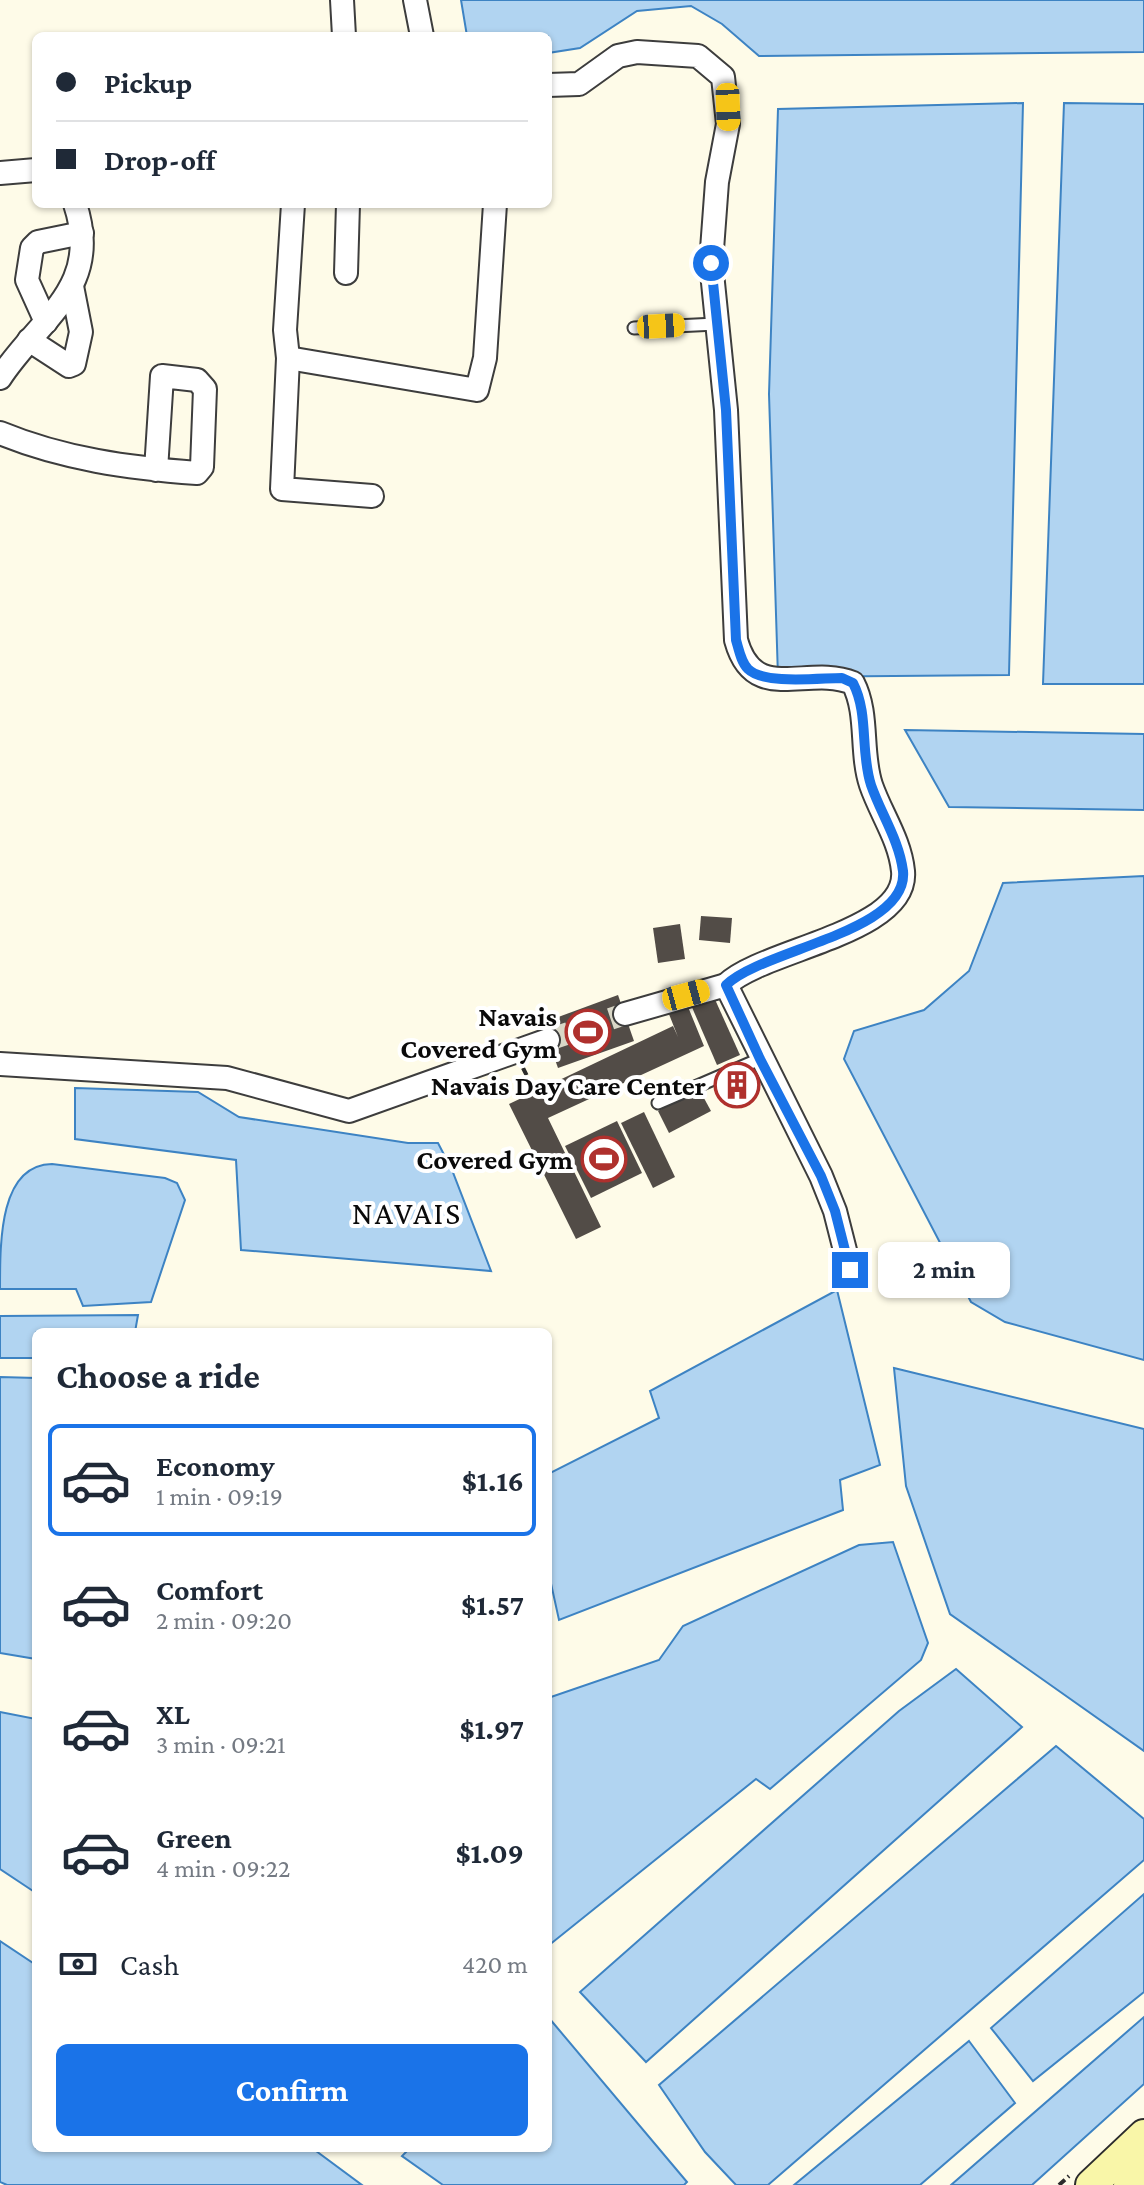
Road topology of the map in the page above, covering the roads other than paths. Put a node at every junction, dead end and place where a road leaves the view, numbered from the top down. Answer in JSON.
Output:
{"nodes":[{"id":1,"x":342,"y":0,"type":"edge"},
{"id":2,"x":415,"y":0,"type":"edge"},
{"id":3,"x":344,"y":32,"type":"edge"},
{"id":4,"x":421,"y":32,"type":"edge"},
{"id":5,"x":552,"y":85,"type":"edge"},
{"id":6,"x":32,"y":170,"type":"edge"},
{"id":7,"x":0,"y":173,"type":"edge"},
{"id":8,"x":76,"y":208,"type":"edge"},
{"id":9,"x":293,"y":208,"type":"edge"},
{"id":10,"x":348,"y":208,"type":"edge"},
{"id":11,"x":495,"y":208,"type":"edge"},
{"id":12,"x":82,"y":233,"type":"junction"},
{"id":13,"x":346,"y":273,"type":"dead end"},
{"id":14,"x":72,"y":286,"type":"junction"},
{"id":15,"x":46,"y":322,"type":"junction"},
{"id":16,"x":716,"y":324,"type":"junction"},
{"id":17,"x":634,"y":328,"type":"dead end"},
{"id":18,"x":29,"y":340,"type":"junction"},
{"id":19,"x":288,"y":358,"type":"junction"},
{"id":20,"x":1,"y":375,"type":"edge"},
{"id":21,"x":0,"y":433,"type":"edge"},
{"id":22,"x":156,"y":470,"type":"dead end"},
{"id":23,"x":372,"y":496,"type":"dead end"},
{"id":24,"x":726,"y":985,"type":"junction"},
{"id":25,"x":625,"y":1014,"type":"tunnel mouth"},
{"id":26,"x":548,"y":1040,"type":"tunnel mouth"},
{"id":27,"x":760,"y":1059,"type":"junction"},
{"id":28,"x":0,"y":1064,"type":"edge"},
{"id":29,"x":658,"y":1103,"type":"dead end"},
{"id":30,"x":850,"y":1270,"type":"dead end"},
{"id":31,"x":1144,"y":2135,"type":"edge"},
{"id":32,"x":1144,"y":2170,"type":"edge"},
{"id":33,"x":1091,"y":2185,"type":"edge"},
{"id":34,"x":1129,"y":2185,"type":"edge"}],
"edges":[{"from":1,"to":3,"type":"street"},
{"from":2,"to":4,"type":"street"},
{"from":5,"to":16,"type":"street"},
{"from":6,"to":7,"type":"street"},
{"from":8,"to":12,"type":"street"},
{"from":9,"to":19,"type":"street"},
{"from":10,"to":13,"type":"street"},
{"from":11,"to":19,"type":"street"},
{"from":12,"to":14,"type":"street"},
{"from":12,"to":15,"type":"street"},
{"from":14,"to":15,"type":"street"},
{"from":14,"to":18,"type":"street"},
{"from":15,"to":18,"type":"street"},
{"from":16,"to":17,"type":"lane"},
{"from":16,"to":24,"type":"street"},
{"from":18,"to":20,"type":"street"},
{"from":19,"to":23,"type":"street"},
{"from":21,"to":22,"type":"street"},
{"from":24,"to":25,"type":"street"},
{"from":24,"to":27,"type":"street"},
{"from":26,"to":28,"type":"street"},
{"from":27,"to":29,"type":"lane"},
{"from":27,"to":30,"type":"street"},
{"from":31,"to":33,"type":"main road"},
{"from":32,"to":34,"type":"main road"}]}
